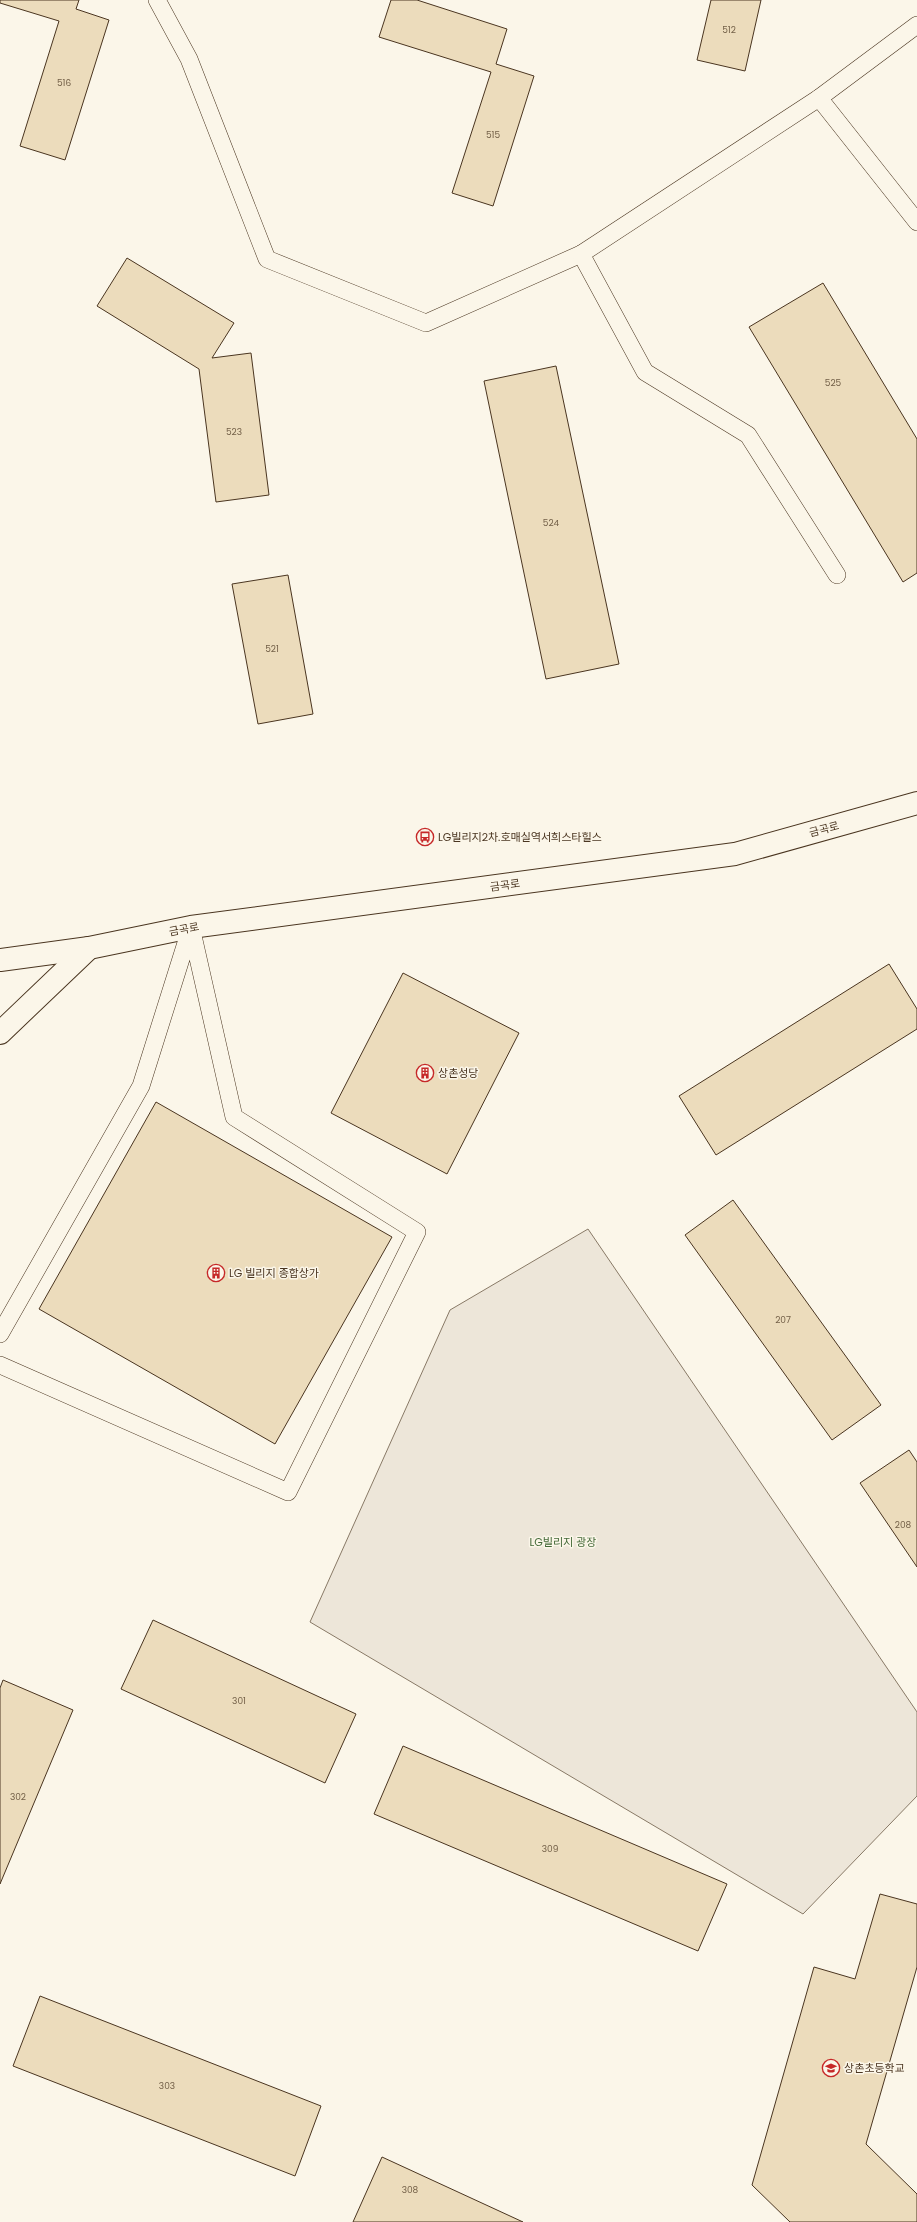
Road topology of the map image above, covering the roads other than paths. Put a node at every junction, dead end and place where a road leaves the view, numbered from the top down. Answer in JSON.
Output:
{"nodes":[{"id":1,"x":157,"y":0,"type":"edge"},
{"id":2,"x":917,"y":25,"type":"edge"},
{"id":3,"x":819,"y":98,"type":"junction"},
{"id":4,"x":917,"y":222,"type":"edge"},
{"id":5,"x":581,"y":254,"type":"junction"},
{"id":6,"x":836,"y":575,"type":"dead end"},
{"id":7,"x":917,"y":803,"type":"edge"},
{"id":8,"x":191,"y":927,"type":"junction"},
{"id":9,"x":89,"y":948,"type":"junction"},
{"id":10,"x":0,"y":960,"type":"edge"},
{"id":11,"x":0,"y":1032,"type":"edge"},
{"id":12,"x":0,"y":1334,"type":"edge"},
{"id":13,"x":0,"y":1365,"type":"edge"}],
"edges":[{"from":1,"to":5,"type":"lane"},
{"from":2,"to":3,"type":"lane"},
{"from":3,"to":4,"type":"lane"},
{"from":3,"to":5,"type":"lane"},
{"from":5,"to":6,"type":"lane"},
{"from":7,"to":8,"type":"main road","name":"금곡로"},
{"from":8,"to":9,"type":"main road","name":"금곡로"},
{"from":8,"to":12,"type":"lane"},
{"from":8,"to":13,"type":"lane"},
{"from":9,"to":10,"type":"main road","name":"금곡로"},
{"from":9,"to":11,"type":"main road"}]}
